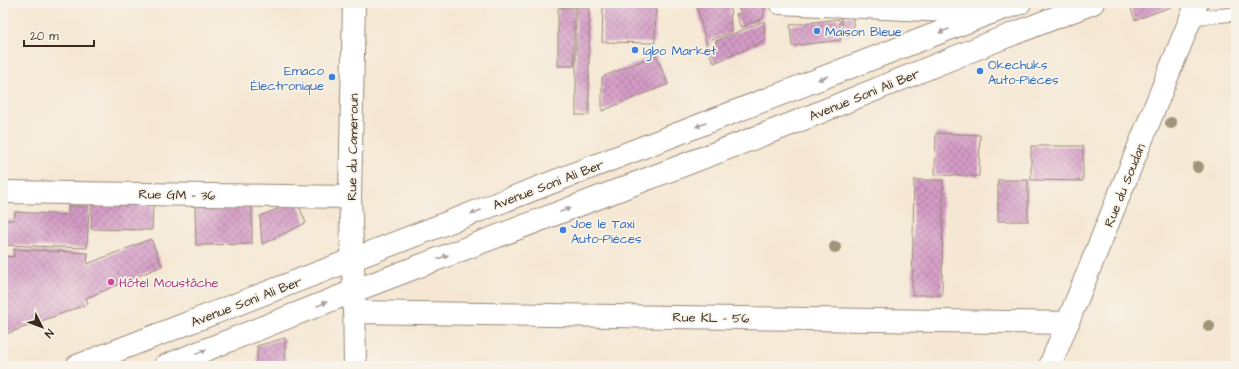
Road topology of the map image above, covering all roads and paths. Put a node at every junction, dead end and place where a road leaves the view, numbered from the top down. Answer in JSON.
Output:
{"nodes":[{"id":1,"x":354,"y":3,"type":"edge"},
{"id":2,"x":780,"y":3,"type":"edge"},
{"id":3,"x":1093,"y":3,"type":"edge"},
{"id":4,"x":1004,"y":7,"type":"edge"},
{"id":5,"x":1194,"y":11,"type":"edge"},
{"id":6,"x":1236,"y":14,"type":"edge"},
{"id":7,"x":3,"y":192,"type":"edge"},
{"id":8,"x":350,"y":197,"type":"junction"},
{"id":9,"x":353,"y":259,"type":"junction"},
{"id":10,"x":354,"y":301,"type":"junction"},
{"id":11,"x":1068,"y":323,"type":"junction"},
{"id":12,"x":77,"y":366,"type":"edge"},
{"id":13,"x":165,"y":366,"type":"edge"},
{"id":14,"x":355,"y":366,"type":"edge"},
{"id":15,"x":1050,"y":366,"type":"edge"}],
"edges":[{"from":1,"to":8,"type":"street","name":"Rue du Cameroun"},
{"from":2,"to":4,"type":"street"},
{"from":10,"to":3,"type":"street","name":"Avenue Soni Ali Ber","one_way":true},
{"from":4,"to":9,"type":"street","name":"Avenue Soni Ali Ber","one_way":true},
{"from":5,"to":6,"type":"lane"},
{"from":5,"to":11,"type":"street","name":"Rue du Soudan"},
{"from":7,"to":8,"type":"street","name":"Rue GM - 36"},
{"from":8,"to":9,"type":"street","name":"Rue du Cameroun"},
{"from":9,"to":10,"type":"street","name":"Rue du Cameroun"},
{"from":9,"to":12,"type":"street","name":"Avenue Soni Ali Ber"},
{"from":10,"to":11,"type":"street","name":"Rue KL - 56"},
{"from":13,"to":10,"type":"street","name":"Avenue Soni Ali Ber","one_way":true},
{"from":10,"to":14,"type":"street","name":"Rue du Cameroun"},
{"from":11,"to":15,"type":"street","name":"Rue du Soudan"}]}
